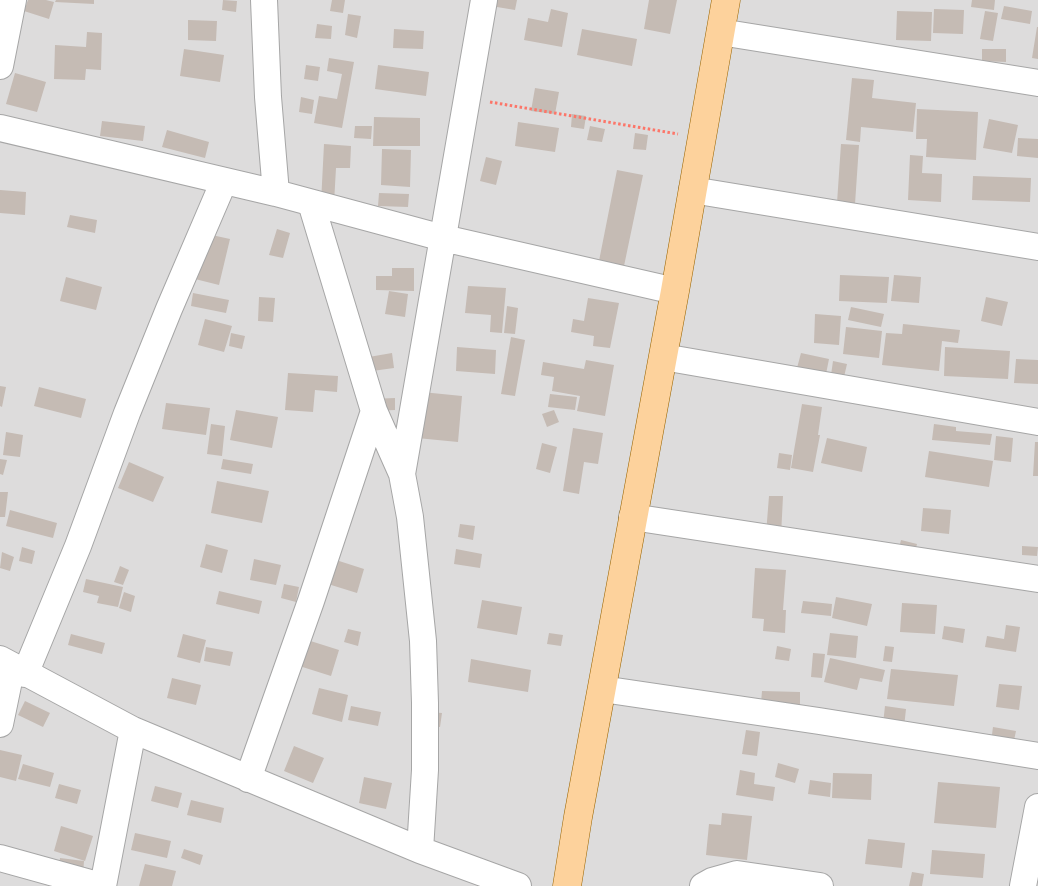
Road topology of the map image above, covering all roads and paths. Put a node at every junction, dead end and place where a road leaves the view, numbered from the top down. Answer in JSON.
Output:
{"nodes":[{"id":1,"x":13,"y":0,"type":"edge"},
{"id":2,"x":264,"y":0,"type":"edge"},
{"id":3,"x":484,"y":0,"type":"edge"},
{"id":4,"x":726,"y":0,"type":"edge"},
{"id":5,"x":720,"y":32,"type":"junction"},
{"id":6,"x":0,"y":66,"type":"edge"},
{"id":7,"x":1038,"y":83,"type":"edge"},
{"id":8,"x":467,"y":98,"type":"junction"},
{"id":9,"x":0,"y":128,"type":"edge"},
{"id":10,"x":702,"y":138,"type":"junction"},
{"id":11,"x":224,"y":181,"type":"junction"},
{"id":12,"x":692,"y":190,"type":"junction"},
{"id":13,"x":276,"y":194,"type":"junction"},
{"id":14,"x":311,"y":203,"type":"junction"},
{"id":15,"x":443,"y":238,"type":"junction"},
{"id":16,"x":1038,"y":247,"type":"edge"},
{"id":17,"x":675,"y":291,"type":"junction"},
{"id":18,"x":663,"y":357,"type":"junction"},
{"id":19,"x":374,"y":411,"type":"junction"},
{"id":20,"x":1038,"y":422,"type":"edge"},
{"id":21,"x":402,"y":474,"type":"junction"},
{"id":22,"x":632,"y":517,"type":"junction"},
{"id":23,"x":1038,"y":579,"type":"edge"},
{"id":24,"x":12,"y":666,"type":"edge"},
{"id":25,"x":602,"y":689,"type":"junction"},
{"id":26,"x":0,"y":724,"type":"edge"},
{"id":27,"x":133,"y":730,"type":"junction"},
{"id":28,"x":1038,"y":756,"type":"edge"},
{"id":29,"x":248,"y":778,"type":"junction"},
{"id":30,"x":1038,"y":807,"type":"edge"},
{"id":31,"x":420,"y":850,"type":"junction"},
{"id":32,"x":0,"y":858,"type":"edge"},
{"id":33,"x":102,"y":886,"type":"edge"},
{"id":34,"x":518,"y":886,"type":"edge"},
{"id":35,"x":567,"y":886,"type":"edge"},
{"id":36,"x":703,"y":886,"type":"edge"},
{"id":37,"x":820,"y":886,"type":"edge"},
{"id":38,"x":1023,"y":886,"type":"edge"}],
"edges":[{"from":1,"to":6,"type":"street"},
{"from":2,"to":13,"type":"street"},
{"from":3,"to":8,"type":"street"},
{"from":4,"to":5,"type":"main road"},
{"from":5,"to":7,"type":"street"},
{"from":5,"to":10,"type":"main road"},
{"from":8,"to":10,"type":"path"},
{"from":8,"to":15,"type":"street"},
{"from":9,"to":11,"type":"street"},
{"from":10,"to":12,"type":"main road"},
{"from":11,"to":13,"type":"street"},
{"from":11,"to":24,"type":"street"},
{"from":12,"to":16,"type":"street"},
{"from":12,"to":17,"type":"main road"},
{"from":13,"to":14,"type":"street"},
{"from":14,"to":15,"type":"street"},
{"from":14,"to":19,"type":"street"},
{"from":15,"to":17,"type":"street"},
{"from":15,"to":21,"type":"street"},
{"from":17,"to":18,"type":"main road"},
{"from":18,"to":20,"type":"street"},
{"from":18,"to":22,"type":"main road"},
{"from":19,"to":21,"type":"street"},
{"from":19,"to":29,"type":"street"},
{"from":21,"to":31,"type":"street"},
{"from":22,"to":23,"type":"street"},
{"from":22,"to":25,"type":"main road"},
{"from":24,"to":26,"type":"street"},
{"from":24,"to":27,"type":"street"},
{"from":25,"to":28,"type":"street"},
{"from":25,"to":35,"type":"main road"},
{"from":27,"to":29,"type":"street"},
{"from":27,"to":33,"type":"street"},
{"from":29,"to":31,"type":"street"},
{"from":30,"to":38,"type":"street"},
{"from":31,"to":34,"type":"street"},
{"from":32,"to":33,"type":"street"},
{"from":36,"to":37,"type":"street"}]}
